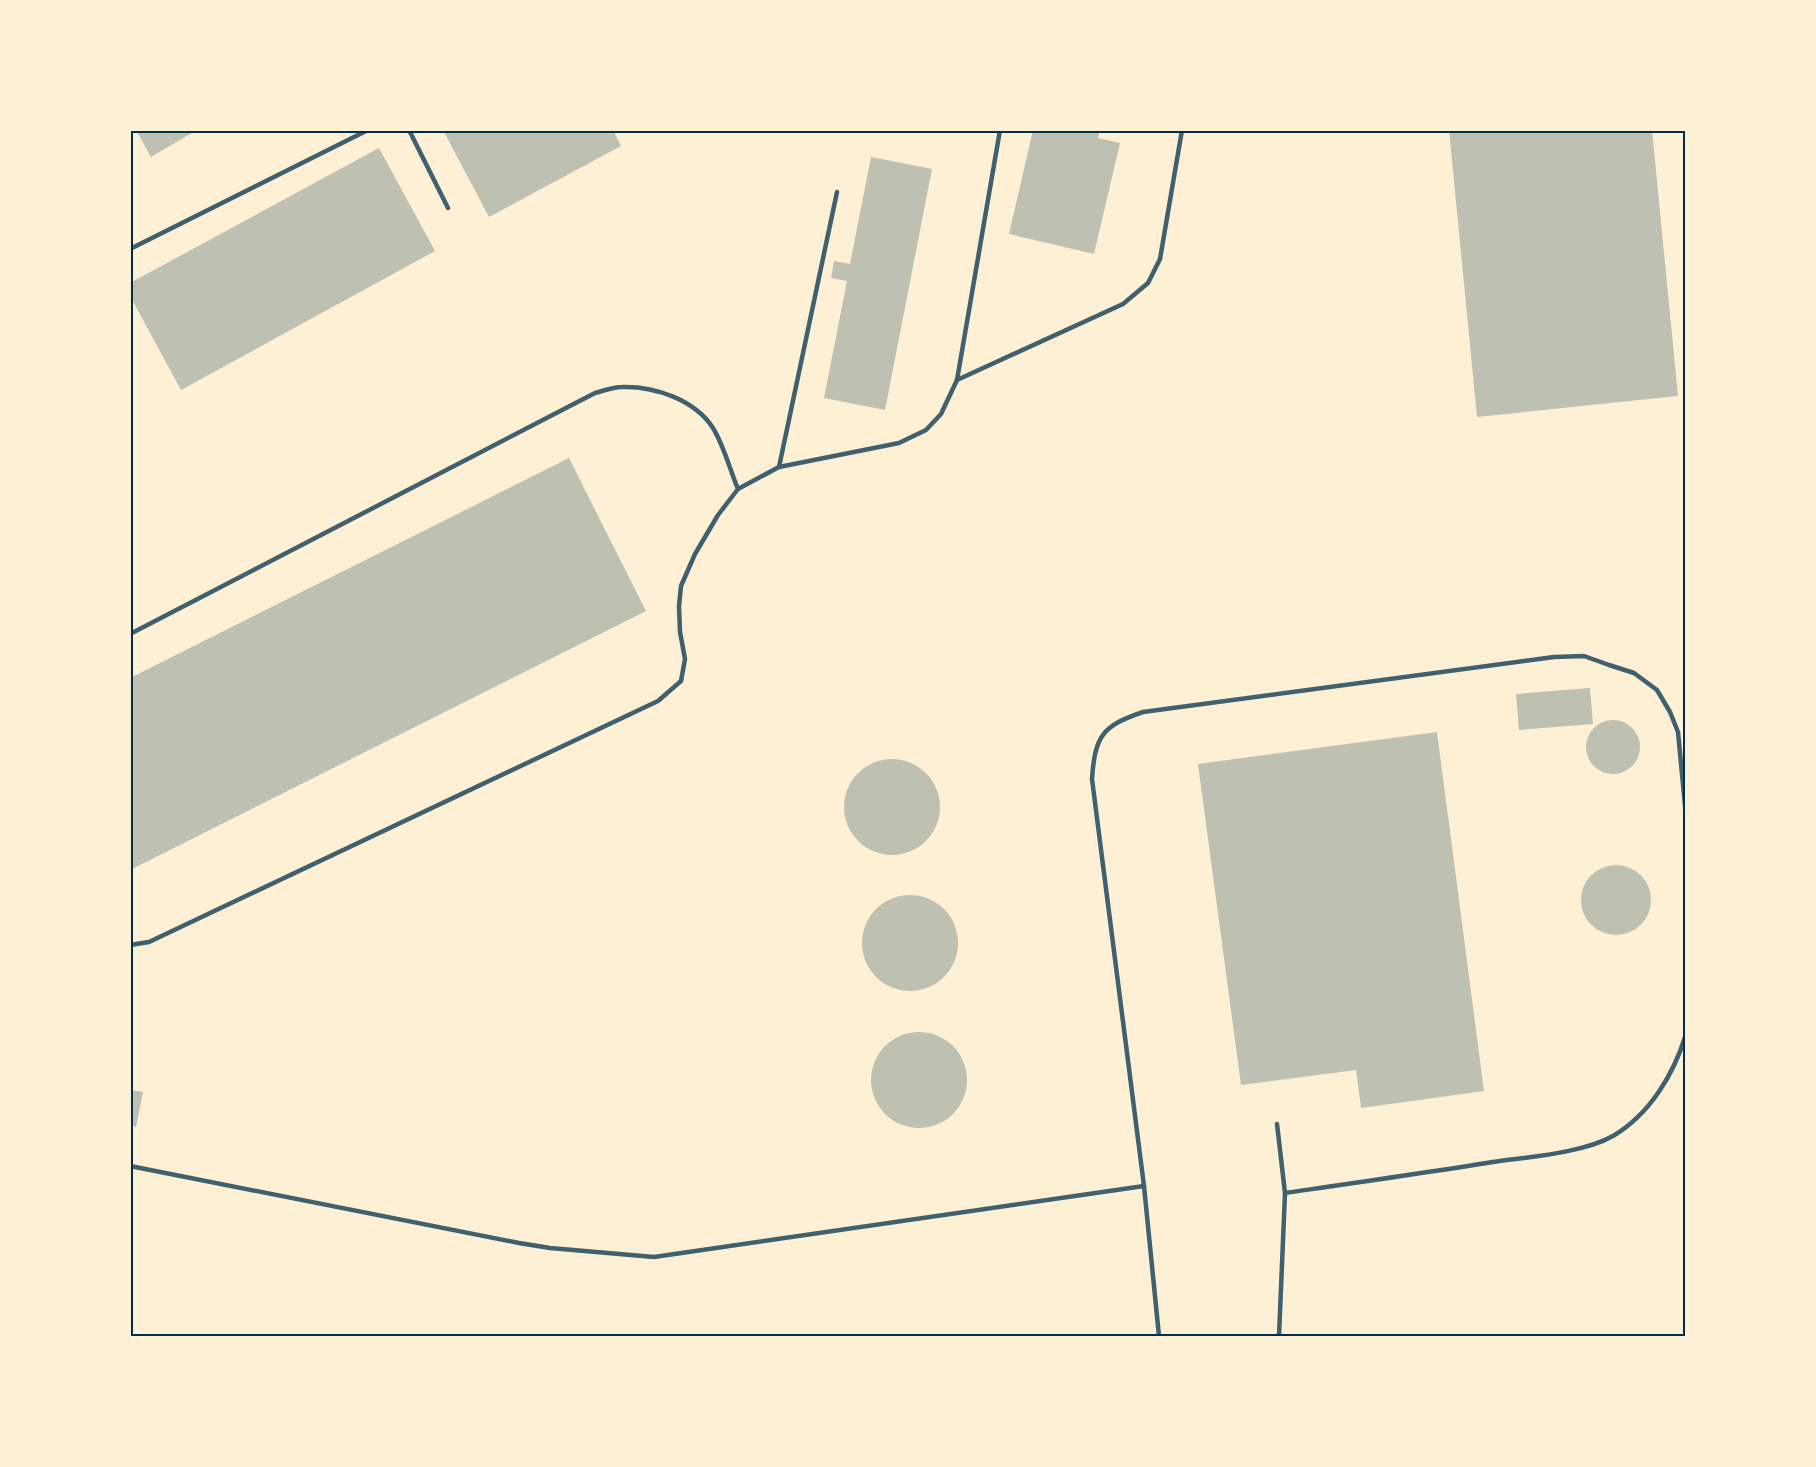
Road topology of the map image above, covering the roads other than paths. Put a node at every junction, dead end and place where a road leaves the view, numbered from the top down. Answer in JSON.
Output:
{"nodes":[{"id":1,"x":368,"y":130,"type":"edge"},
{"id":2,"x":409,"y":130,"type":"edge"},
{"id":3,"x":1000,"y":130,"type":"edge"},
{"id":4,"x":1182,"y":130,"type":"edge"},
{"id":5,"x":837,"y":192,"type":"dead end"},
{"id":6,"x":448,"y":208,"type":"dead end"},
{"id":7,"x":130,"y":249,"type":"edge"},
{"id":8,"x":957,"y":380,"type":"junction"},
{"id":9,"x":779,"y":467,"type":"junction"},
{"id":10,"x":738,"y":489,"type":"junction"},
{"id":11,"x":130,"y":634,"type":"edge"},
{"id":12,"x":1686,"y":816,"type":"edge"},
{"id":13,"x":130,"y":945,"type":"edge"},
{"id":14,"x":1686,"y":1034,"type":"edge"},
{"id":15,"x":1277,"y":1124,"type":"dead end"},
{"id":16,"x":130,"y":1166,"type":"edge"},
{"id":17,"x":1144,"y":1186,"type":"junction"},
{"id":18,"x":1285,"y":1193,"type":"junction"},
{"id":19,"x":1159,"y":1336,"type":"edge"},
{"id":20,"x":1279,"y":1336,"type":"edge"}],
"edges":[{"from":1,"to":7,"type":"lane"},
{"from":2,"to":6,"type":"lane"},
{"from":3,"to":8,"type":"lane"},
{"from":4,"to":8,"type":"lane"},
{"from":5,"to":9,"type":"lane"},
{"from":8,"to":9,"type":"lane"},
{"from":9,"to":10,"type":"lane"},
{"from":10,"to":11,"type":"lane"},
{"from":10,"to":13,"type":"lane"},
{"from":12,"to":17,"type":"lane"},
{"from":14,"to":18,"type":"lane"},
{"from":15,"to":18,"type":"lane"},
{"from":16,"to":17,"type":"lane"},
{"from":17,"to":19,"type":"lane"},
{"from":18,"to":20,"type":"lane"}]}
